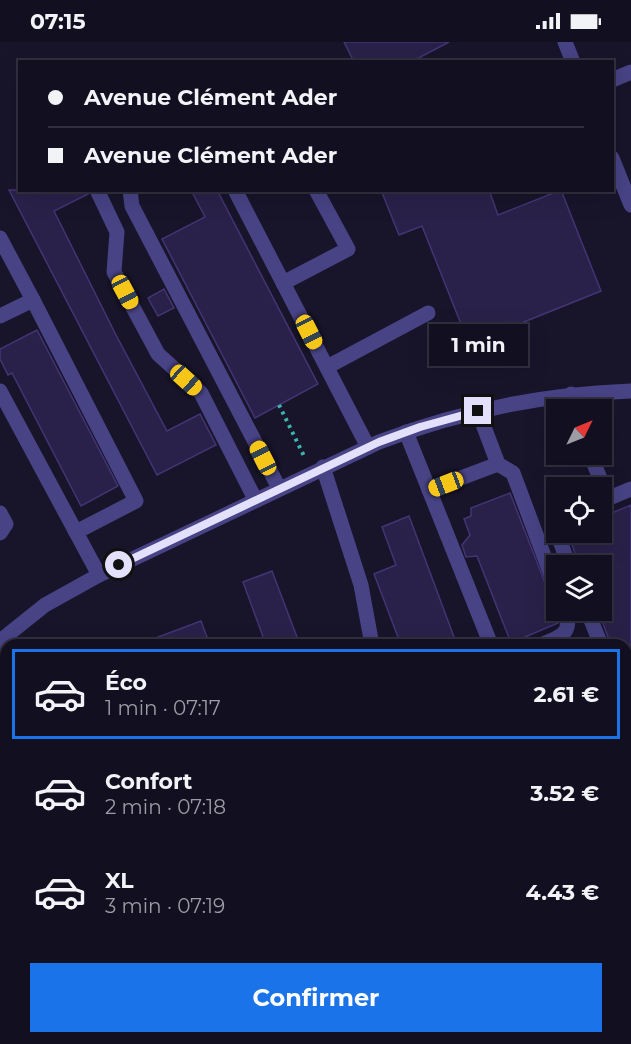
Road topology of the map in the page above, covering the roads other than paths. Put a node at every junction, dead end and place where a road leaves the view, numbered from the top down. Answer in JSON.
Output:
{"nodes":[{"id":1,"x":565,"y":42,"type":"edge"},
{"id":2,"x":572,"y":60,"type":"edge"},
{"id":3,"x":631,"y":72,"type":"edge"},
{"id":4,"x":614,"y":79,"type":"edge"},
{"id":5,"x":614,"y":163,"type":"edge"},
{"id":6,"x":98,"y":192,"type":"edge"},
{"id":7,"x":130,"y":192,"type":"edge"},
{"id":8,"x":239,"y":192,"type":"edge"},
{"id":9,"x":317,"y":192,"type":"edge"},
{"id":10,"x":631,"y":205,"type":"edge"},
{"id":11,"x":0,"y":238,"type":"edge"},
{"id":12,"x":283,"y":283,"type":"junction"},
{"id":13,"x":33,"y":300,"type":"junction"},
{"id":14,"x":428,"y":312,"type":"dead end"},
{"id":15,"x":0,"y":316,"type":"edge"},
{"id":16,"x":327,"y":367,"type":"junction"},
{"id":17,"x":0,"y":391,"type":"edge"},
{"id":18,"x":631,"y":391,"type":"edge"},
{"id":19,"x":589,"y":399,"type":"edge"},
{"id":20,"x":546,"y":405,"type":"edge"},
{"id":21,"x":478,"y":411,"type":"junction"},
{"id":22,"x":406,"y":432,"type":"junction"},
{"id":23,"x":368,"y":447,"type":"junction"},
{"id":24,"x":498,"y":464,"type":"junction"},
{"id":25,"x":317,"y":470,"type":"junction"},
{"id":26,"x":279,"y":488,"type":"junction"},
{"id":27,"x":631,"y":489,"type":"edge"},
{"id":28,"x":429,"y":490,"type":"junction"},
{"id":29,"x":612,"y":496,"type":"edge"},
{"id":30,"x":255,"y":500,"type":"junction"},
{"id":31,"x":0,"y":513,"type":"edge"},
{"id":32,"x":76,"y":532,"type":"junction"},
{"id":33,"x":0,"y":533,"type":"edge"},
{"id":34,"x":546,"y":561,"type":"edge"},
{"id":35,"x":99,"y":575,"type":"junction"},
{"id":36,"x":567,"y":621,"type":"edge"},
{"id":37,"x":591,"y":621,"type":"edge"},
{"id":38,"x":2,"y":639,"type":"edge"},
{"id":39,"x":371,"y":639,"type":"edge"},
{"id":40,"x":489,"y":639,"type":"edge"},
{"id":41,"x":561,"y":639,"type":"edge"},
{"id":42,"x":599,"y":639,"type":"edge"}],
"edges":[{"from":1,"to":2,"type":"street"},
{"from":3,"to":4,"type":"street"},
{"from":5,"to":10,"type":"street"},
{"from":6,"to":30,"type":"street"},
{"from":7,"to":26,"type":"street"},
{"from":8,"to":12,"type":"street"},
{"from":9,"to":12,"type":"street"},
{"from":11,"to":13,"type":"street"},
{"from":12,"to":16,"type":"street"},
{"from":13,"to":15,"type":"street"},
{"from":13,"to":32,"type":"street"},
{"from":14,"to":16,"type":"street"},
{"from":16,"to":23,"type":"street"},
{"from":17,"to":32,"type":"street"},
{"from":18,"to":19,"type":"street"},
{"from":20,"to":21,"type":"street"},
{"from":21,"to":22,"type":"street"},
{"from":21,"to":24,"type":"street"},
{"from":22,"to":23,"type":"street"},
{"from":22,"to":28,"type":"street"},
{"from":23,"to":25,"type":"street"},
{"from":24,"to":28,"type":"street"},
{"from":24,"to":34,"type":"street"},
{"from":25,"to":26,"type":"street"},
{"from":25,"to":39,"type":"street"},
{"from":26,"to":30,"type":"street"},
{"from":27,"to":29,"type":"street"},
{"from":28,"to":40,"type":"street"},
{"from":30,"to":35,"type":"street"},
{"from":31,"to":33,"type":"street"},
{"from":32,"to":35,"type":"street"},
{"from":35,"to":38,"type":"street"},
{"from":36,"to":41,"type":"street"},
{"from":37,"to":42,"type":"street"}]}
